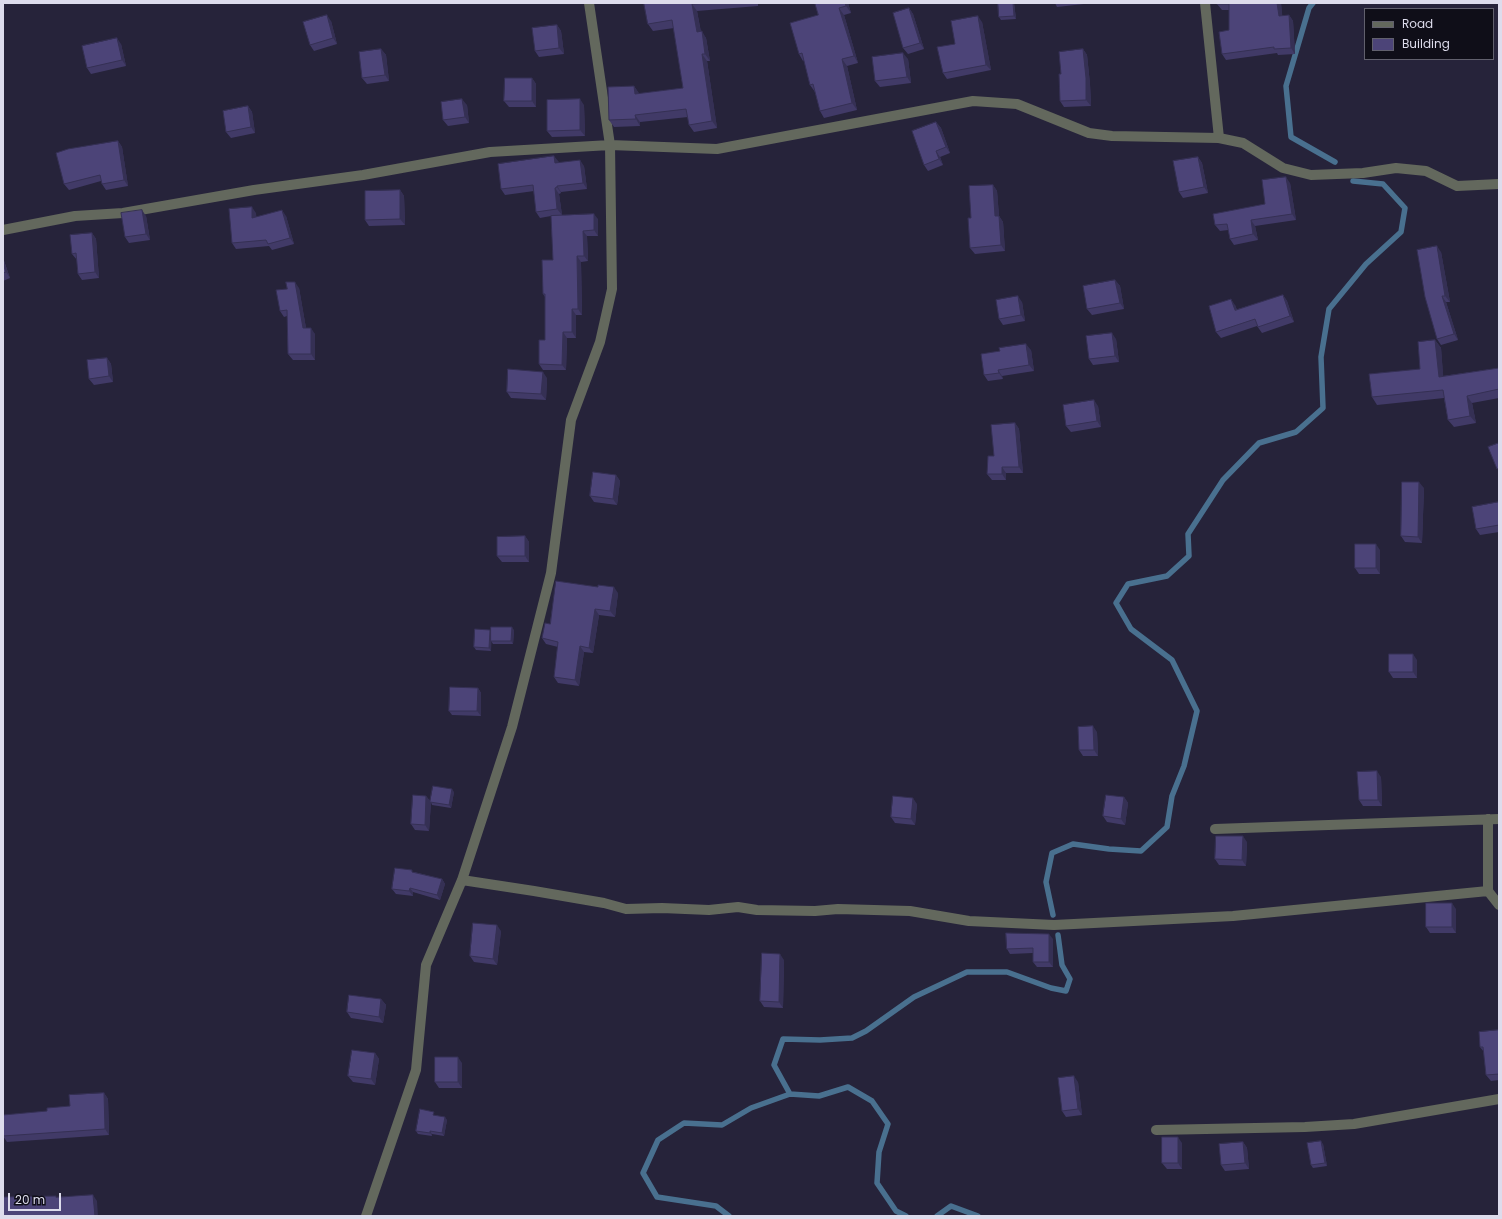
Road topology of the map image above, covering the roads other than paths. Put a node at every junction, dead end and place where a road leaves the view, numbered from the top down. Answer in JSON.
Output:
{"nodes":[{"id":1,"x":589,"y":3,"type":"edge"},
{"id":2,"x":1205,"y":3,"type":"edge"},
{"id":3,"x":1219,"y":138,"type":"junction"},
{"id":4,"x":610,"y":145,"type":"junction"},
{"id":5,"x":1499,"y":184,"type":"edge"},
{"id":6,"x":3,"y":230,"type":"edge"},
{"id":7,"x":1499,"y":818,"type":"edge"},
{"id":8,"x":1488,"y":819,"type":"junction"},
{"id":9,"x":1215,"y":829,"type":"dead end"},
{"id":10,"x":462,"y":880,"type":"junction"},
{"id":11,"x":1488,"y":891,"type":"junction"},
{"id":12,"x":1499,"y":905,"type":"edge"},
{"id":13,"x":1499,"y":1099,"type":"edge"},
{"id":14,"x":1156,"y":1130,"type":"dead end"},
{"id":15,"x":366,"y":1216,"type":"edge"}],
"edges":[{"from":1,"to":4,"type":"street"},
{"from":2,"to":3,"type":"street"},
{"from":3,"to":4,"type":"street"},
{"from":3,"to":5,"type":"street"},
{"from":4,"to":6,"type":"street"},
{"from":4,"to":10,"type":"street"},
{"from":7,"to":8,"type":"street"},
{"from":8,"to":9,"type":"street"},
{"from":8,"to":11,"type":"street"},
{"from":10,"to":11,"type":"street"},
{"from":10,"to":15,"type":"street"},
{"from":11,"to":12,"type":"street"},
{"from":13,"to":14,"type":"street"}]}
